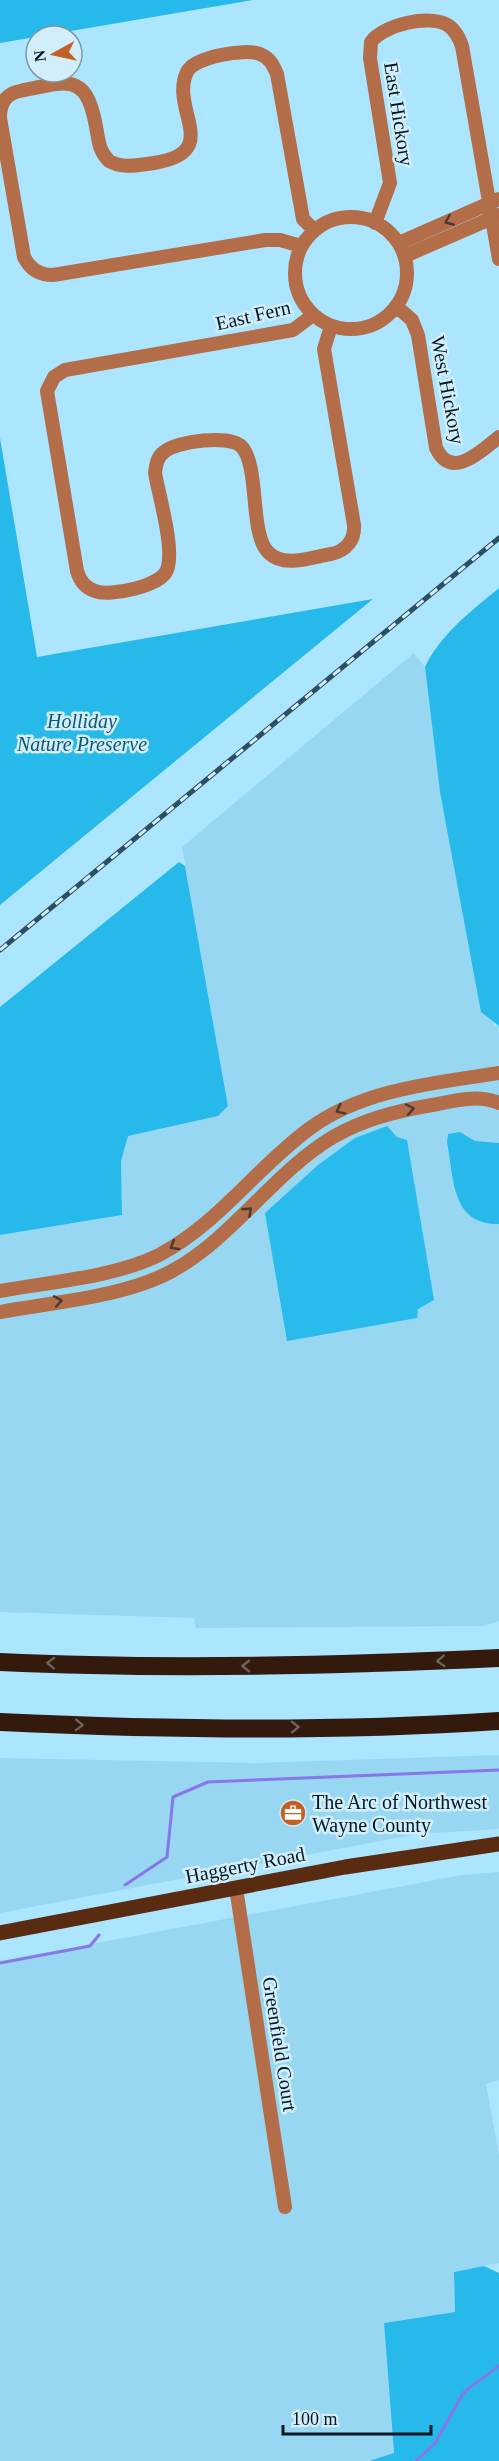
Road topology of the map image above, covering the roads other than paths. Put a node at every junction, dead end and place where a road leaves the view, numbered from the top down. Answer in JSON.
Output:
{"nodes":[{"id":1,"x":494,"y":201,"type":"edge"},
{"id":2,"x":496,"y":216,"type":"edge"},
{"id":3,"x":375,"y":223,"type":"junction"},
{"id":4,"x":314,"y":230,"type":"junction"},
{"id":5,"x":399,"y":243,"type":"junction"},
{"id":6,"x":301,"y":246,"type":"junction"},
{"id":7,"x":405,"y":256,"type":"junction"},
{"id":8,"x":499,"y":259,"type":"edge"},
{"id":9,"x":396,"y":306,"type":"junction"},
{"id":10,"x":313,"y":315,"type":"junction"},
{"id":11,"x":330,"y":326,"type":"junction"},
{"id":12,"x":499,"y":437,"type":"edge"},
{"id":13,"x":499,"y":1073,"type":"edge"},
{"id":14,"x":465,"y":1078,"type":"junction"},
{"id":15,"x":468,"y":1099,"type":"junction"},
{"id":16,"x":499,"y":1103,"type":"edge"},
{"id":17,"x":210,"y":1221,"type":"junction"},
{"id":18,"x":222,"y":1235,"type":"junction"},
{"id":19,"x":84,"y":1276,"type":"junction"},
{"id":20,"x":0,"y":1291,"type":"edge"},
{"id":21,"x":88,"y":1296,"type":"junction"},
{"id":22,"x":0,"y":1312,"type":"edge"},
{"id":23,"x":499,"y":1658,"type":"edge"},
{"id":24,"x":0,"y":1662,"type":"edge"},
{"id":25,"x":499,"y":1721,"type":"edge"},
{"id":26,"x":0,"y":1722,"type":"edge"},
{"id":27,"x":499,"y":1844,"type":"edge"},
{"id":28,"x":236,"y":1888,"type":"junction"},
{"id":29,"x":0,"y":1933,"type":"edge"},
{"id":30,"x":285,"y":2206,"type":"dead end"}],
"edges":[{"from":1,"to":2,"type":"street","name":"East Hickory"},
{"from":1,"to":3,"type":"street","name":"East Hickory"},
{"from":1,"to":5,"type":"street","one_way":true},
{"from":2,"to":7,"type":"street"},
{"from":2,"to":8,"type":"street"},
{"from":3,"to":4,"type":"street"},
{"from":3,"to":5,"type":"street"},
{"from":4,"to":6,"type":"street"},
{"from":4,"to":6,"type":"street"},
{"from":5,"to":7,"type":"street"},
{"from":6,"to":10,"type":"street","name":"East Fern"},
{"from":7,"to":9,"type":"street"},
{"from":9,"to":11,"type":"street"},
{"from":9,"to":12,"type":"street","name":"West Hickory"},
{"from":10,"to":11,"type":"street"},
{"from":10,"to":11,"type":"street","name":"East Fern"},
{"from":13,"to":14,"type":"street"},
{"from":14,"to":15,"type":"street"},
{"from":14,"to":17,"type":"street","one_way":true},
{"from":15,"to":16,"type":"street"},
{"from":18,"to":15,"type":"street","one_way":true},
{"from":17,"to":18,"type":"street"},
{"from":17,"to":19,"type":"street","one_way":true},
{"from":18,"to":21,"type":"street"},
{"from":19,"to":20,"type":"street"},
{"from":19,"to":21,"type":"street"},
{"from":22,"to":21,"type":"street","one_way":true},
{"from":23,"to":24,"type":"highway","one_way":true},
{"from":26,"to":25,"type":"highway","one_way":true},
{"from":27,"to":28,"type":"main road","name":"Haggerty Road"},
{"from":28,"to":29,"type":"main road","name":"Haggerty Road"},
{"from":28,"to":30,"type":"street","name":"Greenfield Court"}]}
